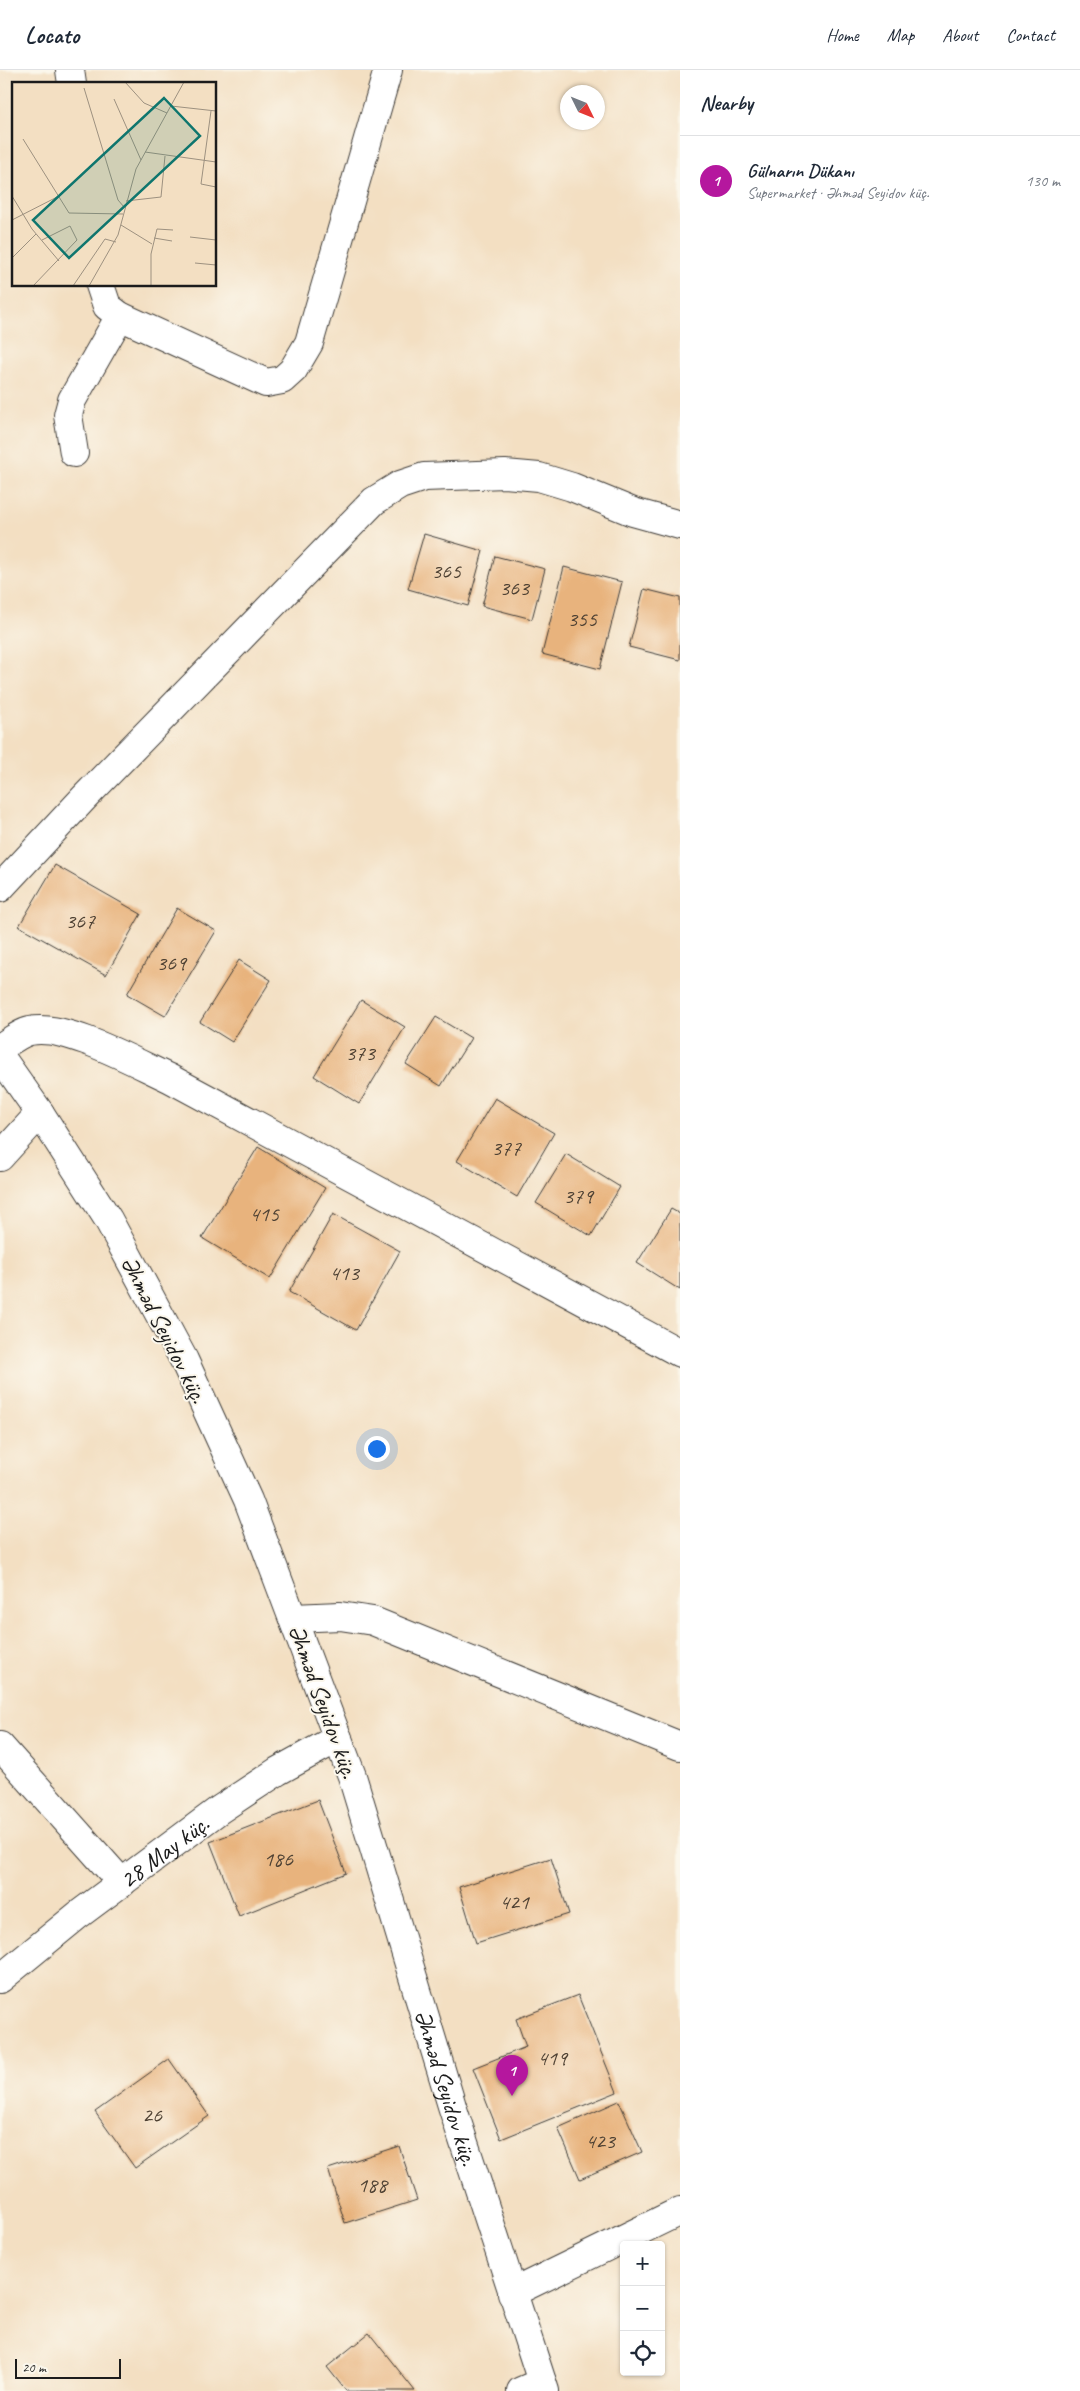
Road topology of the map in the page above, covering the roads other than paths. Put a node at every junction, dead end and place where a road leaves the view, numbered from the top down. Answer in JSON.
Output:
{"nodes":[{"id":1,"x":388,"y":70,"type":"edge"},
{"id":2,"x":100,"y":286,"type":"edge"},
{"id":3,"x":120,"y":316,"type":"junction"},
{"id":4,"x":74,"y":453,"type":"dead end"},
{"id":5,"x":680,"y":525,"type":"edge"},
{"id":6,"x":0,"y":888,"type":"edge"},
{"id":7,"x":0,"y":1048,"type":"edge"},
{"id":8,"x":0,"y":1056,"type":"edge"},
{"id":9,"x":40,"y":1113,"type":"junction"},
{"id":10,"x":0,"y":1157,"type":"edge"},
{"id":11,"x":680,"y":1352,"type":"edge"},
{"id":12,"x":294,"y":1618,"type":"junction"},
{"id":13,"x":338,"y":1738,"type":"junction"},
{"id":14,"x":0,"y":1746,"type":"edge"},
{"id":15,"x":680,"y":1746,"type":"edge"},
{"id":16,"x":122,"y":1882,"type":"junction"},
{"id":17,"x":0,"y":1979,"type":"edge"},
{"id":18,"x":680,"y":2211,"type":"edge"},
{"id":19,"x":512,"y":2292,"type":"junction"},
{"id":20,"x":536,"y":2388,"type":"edge"}],
"edges":[{"from":1,"to":3,"type":"street"},
{"from":2,"to":3,"type":"street"},
{"from":3,"to":4,"type":"street"},
{"from":5,"to":6,"type":"street"},
{"from":7,"to":11,"type":"street"},
{"from":8,"to":9,"type":"street","name":"Əhməd Seyidov küç."},
{"from":9,"to":10,"type":"street"},
{"from":9,"to":12,"type":"street","name":"Əhməd Seyidov küç."},
{"from":12,"to":13,"type":"street","name":"Əhməd Seyidov küç."},
{"from":12,"to":15,"type":"street"},
{"from":13,"to":16,"type":"street","name":"28 May küç."},
{"from":13,"to":19,"type":"street","name":"Əhməd Seyidov küç."},
{"from":14,"to":16,"type":"street"},
{"from":16,"to":17,"type":"street","name":"28 May küç."},
{"from":18,"to":19,"type":"street"},
{"from":19,"to":20,"type":"street","name":"Əhməd Seyidov küç."}]}
